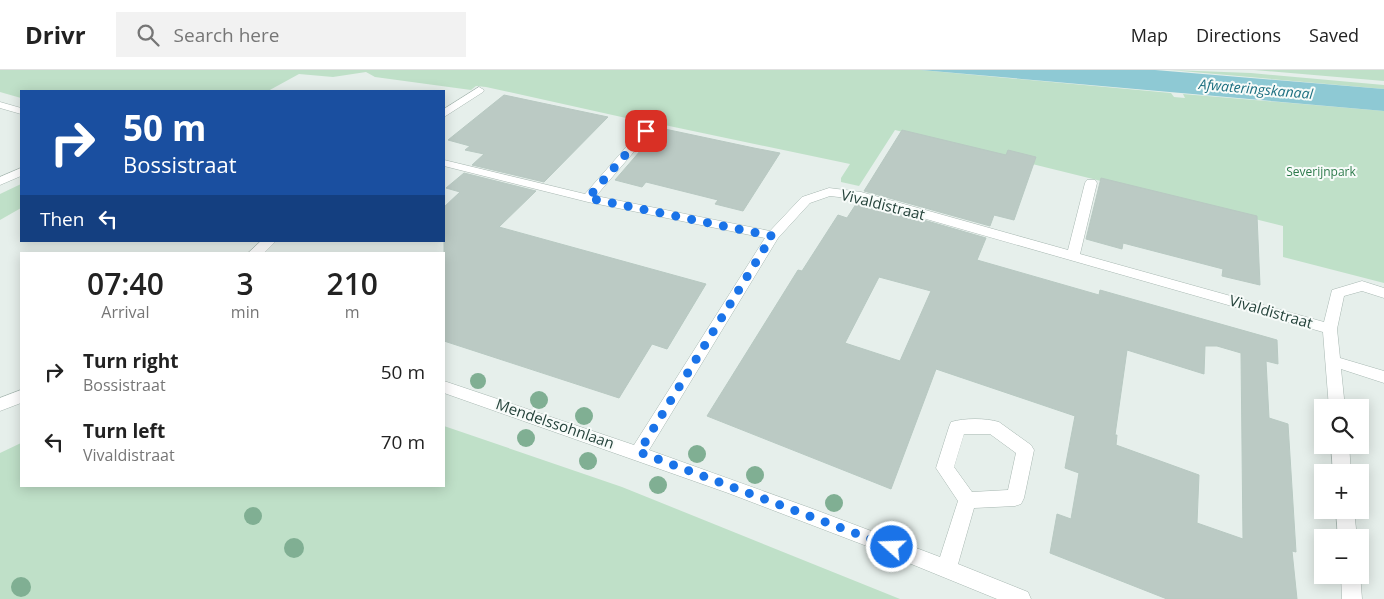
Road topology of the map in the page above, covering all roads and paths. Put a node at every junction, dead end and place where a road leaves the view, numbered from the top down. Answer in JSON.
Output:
{"nodes":[{"id":1,"x":479,"y":90,"type":"dead end"},
{"id":2,"x":0,"y":105,"type":"edge"},
{"id":3,"x":20,"y":111,"type":"edge"},
{"id":4,"x":445,"y":113,"type":"edge"},
{"id":5,"x":646,"y":131,"type":"dead end"},
{"id":6,"x":445,"y":163,"type":"edge"},
{"id":7,"x":20,"y":172,"type":"edge"},
{"id":8,"x":0,"y":181,"type":"edge"},
{"id":9,"x":1091,"y":183,"type":"dead end"},
{"id":10,"x":588,"y":198,"type":"junction"},
{"id":11,"x":772,"y":236,"type":"junction"},
{"id":12,"x":269,"y":242,"type":"edge"},
{"id":13,"x":256,"y":252,"type":"edge"},
{"id":14,"x":1073,"y":257,"type":"junction"},
{"id":15,"x":1384,"y":293,"type":"edge"},
{"id":16,"x":1330,"y":329,"type":"junction"},
{"id":17,"x":1333,"y":361,"type":"junction"},
{"id":18,"x":1384,"y":377,"type":"edge"},
{"id":19,"x":445,"y":387,"type":"edge"},
{"id":20,"x":20,"y":396,"type":"edge"},
{"id":21,"x":1336,"y":399,"type":"edge"},
{"id":22,"x":0,"y":405,"type":"edge"},
{"id":23,"x":639,"y":452,"type":"junction"},
{"id":24,"x":967,"y":500,"type":"junction"},
{"id":25,"x":947,"y":568,"type":"junction"},
{"id":26,"x":1351,"y":584,"type":"edge"},
{"id":27,"x":1021,"y":599,"type":"edge"},
{"id":28,"x":1352,"y":599,"type":"edge"}],
"edges":[{"from":1,"to":4,"type":"street"},
{"from":2,"to":3,"type":"street"},
{"from":5,"to":10,"type":"street"},
{"from":6,"to":10,"type":"street"},
{"from":7,"to":8,"type":"street"},
{"from":9,"to":14,"type":"street"},
{"from":10,"to":11,"type":"street"},
{"from":11,"to":14,"type":"street","name":"Vivaldistraat"},
{"from":11,"to":23,"type":"street","name":"Vivaldistraat"},
{"from":12,"to":13,"type":"street"},
{"from":14,"to":16,"type":"street","name":"Vivaldistraat"},
{"from":15,"to":16,"type":"street","name":"Vivaldistraat"},
{"from":16,"to":17,"type":"street"},
{"from":17,"to":18,"type":"street"},
{"from":17,"to":21,"type":"street"},
{"from":19,"to":23,"type":"street","name":"Mendelssohnlaan"},
{"from":20,"to":22,"type":"street"},
{"from":23,"to":25,"type":"street","name":"Mendelssohnlaan"},
{"from":24,"to":24,"type":"street"},
{"from":24,"to":25,"type":"street"},
{"from":25,"to":27,"type":"street","name":"Mendelssohnlaan"},
{"from":26,"to":28,"type":"street"}]}
